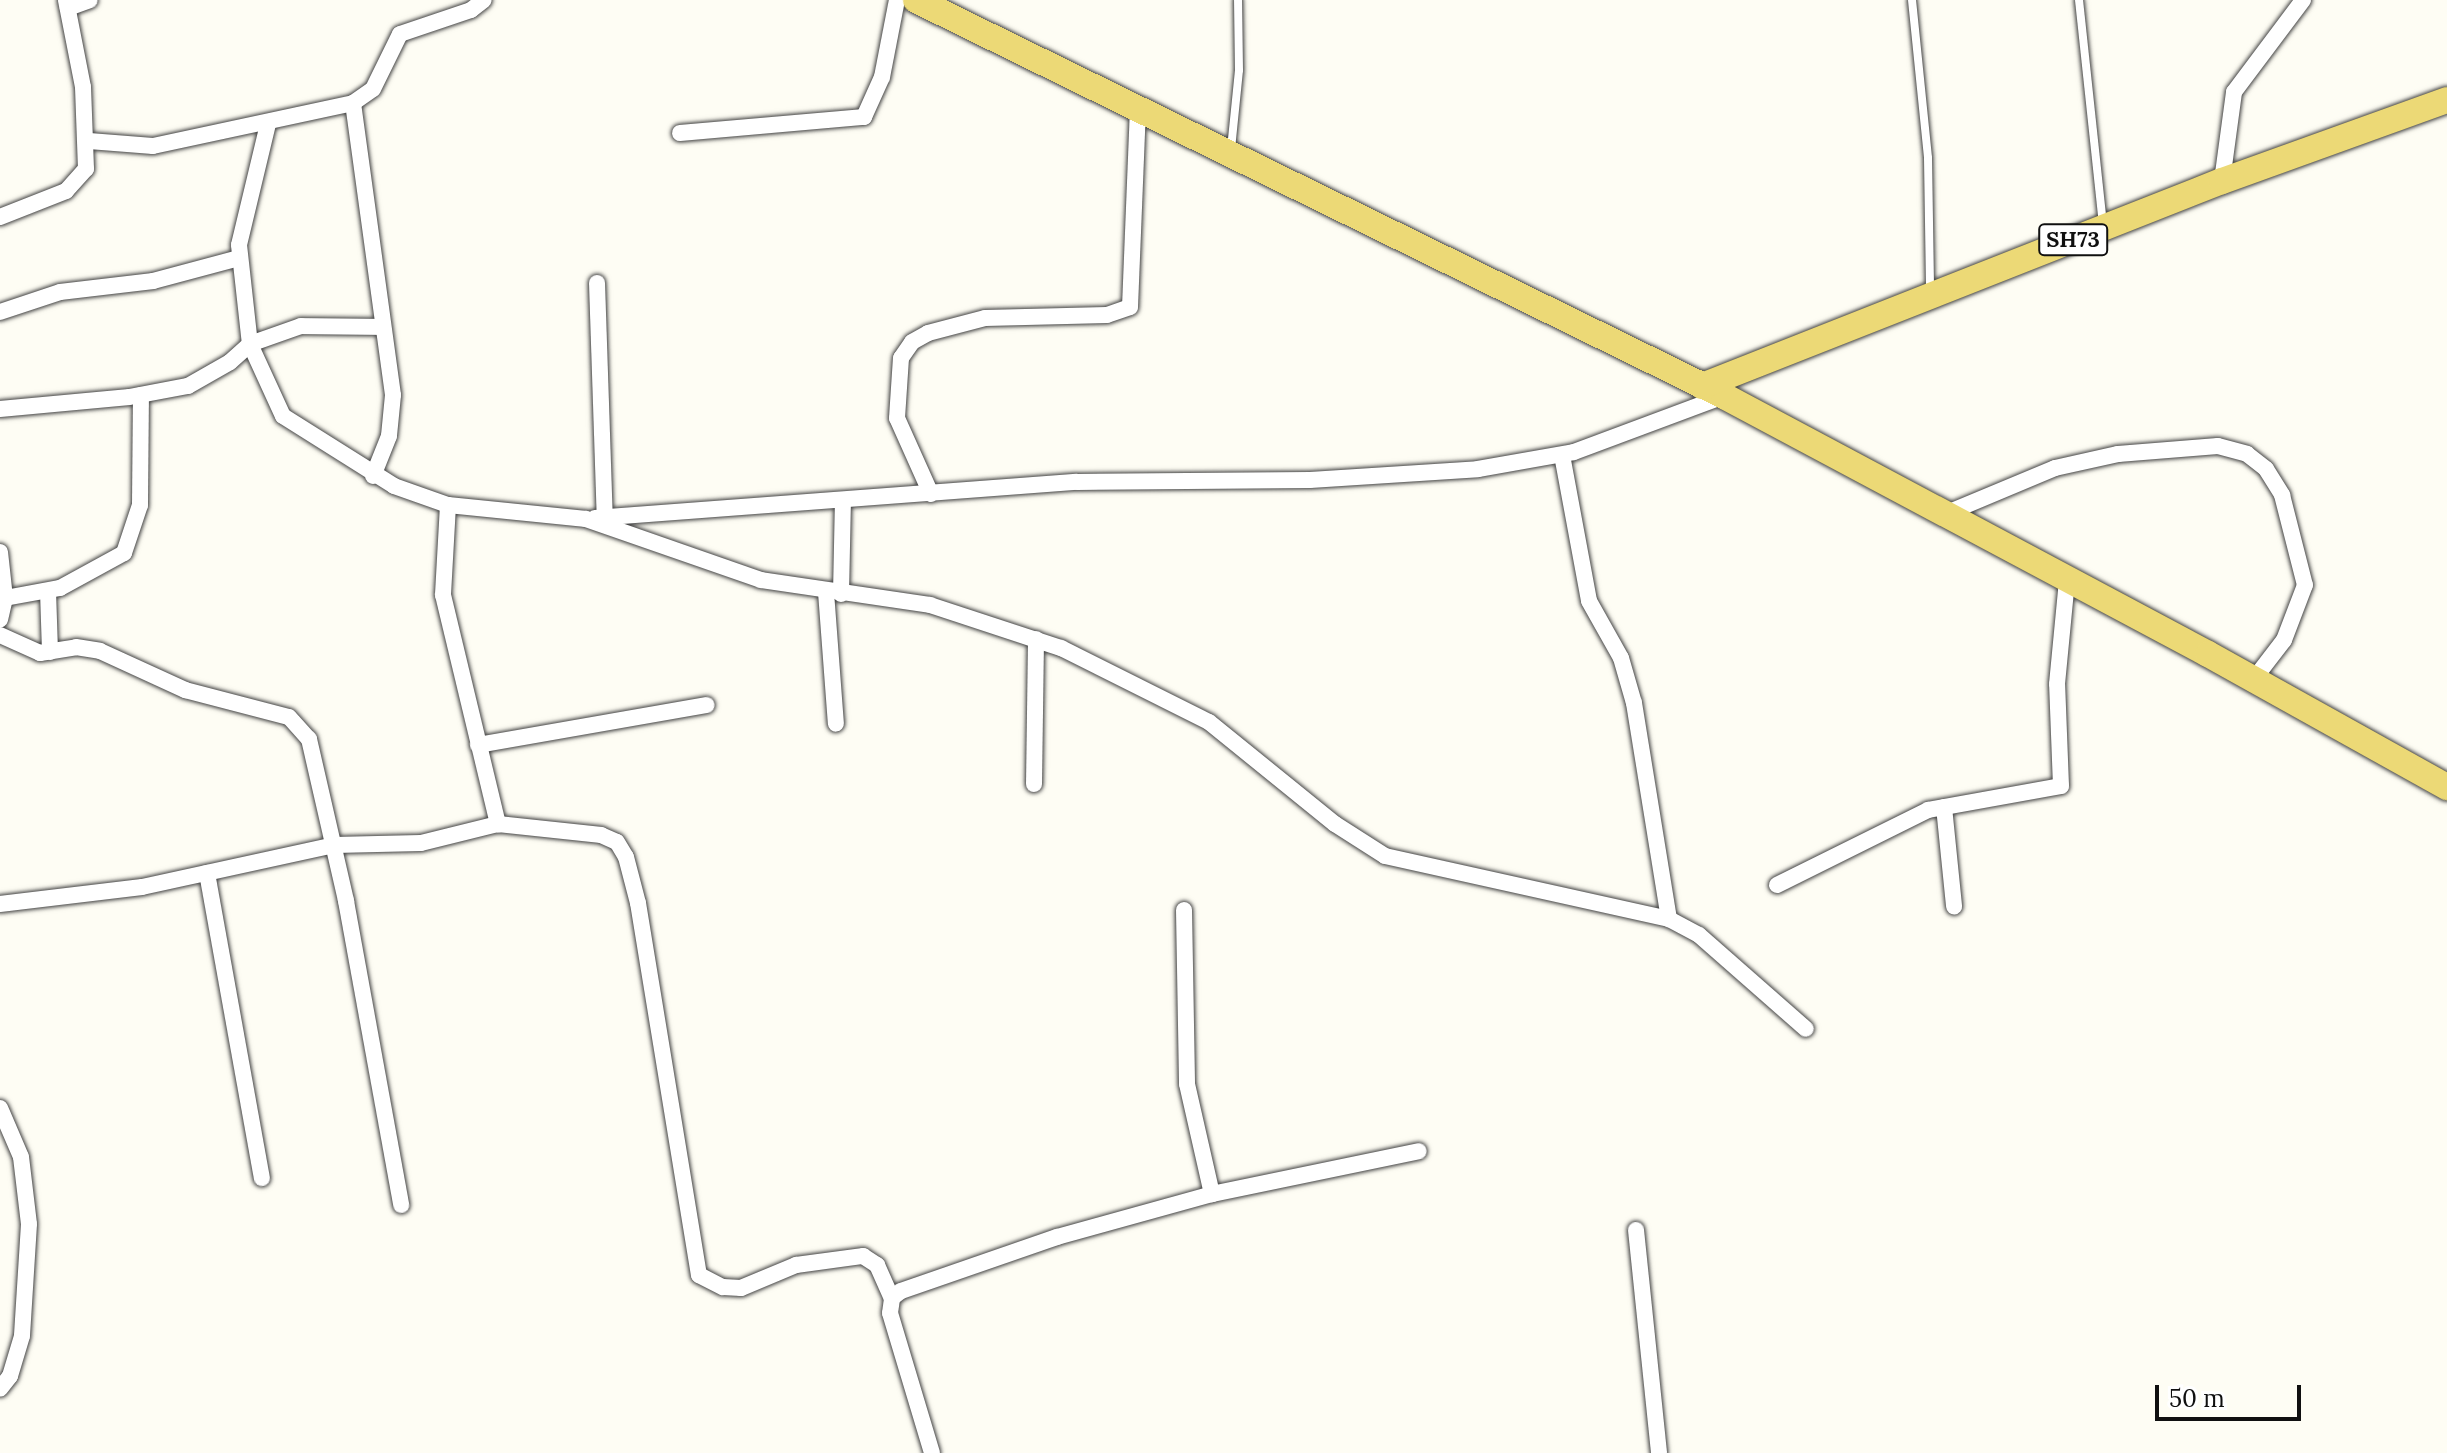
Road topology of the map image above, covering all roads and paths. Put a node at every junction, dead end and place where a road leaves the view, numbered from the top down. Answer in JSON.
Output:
{"nodes":[{"id":1,"x":90,"y":0,"type":"edge"},
{"id":2,"x":484,"y":0,"type":"edge"},
{"id":3,"x":897,"y":0,"type":"edge"},
{"id":4,"x":916,"y":0,"type":"edge"},
{"id":5,"x":1238,"y":0,"type":"edge"},
{"id":6,"x":1912,"y":0,"type":"edge"},
{"id":7,"x":2079,"y":0,"type":"edge"},
{"id":8,"x":2303,"y":0,"type":"edge"},
{"id":9,"x":67,"y":4,"type":"edge"},
{"id":10,"x":2447,"y":100,"type":"edge"},
{"id":11,"x":353,"y":103,"type":"junction"},
{"id":12,"x":1138,"y":109,"type":"junction"},
{"id":13,"x":268,"y":124,"type":"junction"},
{"id":14,"x":680,"y":133,"type":"dead end"},
{"id":15,"x":89,"y":141,"type":"junction"},
{"id":16,"x":1231,"y":154,"type":"junction"},
{"id":17,"x":2222,"y":181,"type":"junction"},
{"id":18,"x":0,"y":217,"type":"edge"},
{"id":19,"x":2103,"y":228,"type":"junction"},
{"id":20,"x":239,"y":258,"type":"junction"},
{"id":21,"x":597,"y":283,"type":"dead end"},
{"id":22,"x":1930,"y":297,"type":"junction"},
{"id":23,"x":0,"y":312,"type":"edge"},
{"id":24,"x":381,"y":327,"type":"junction"},
{"id":25,"x":250,"y":344,"type":"junction"},
{"id":26,"x":1713,"y":391,"type":"junction"},
{"id":27,"x":141,"y":395,"type":"junction"},
{"id":28,"x":0,"y":409,"type":"edge"},
{"id":29,"x":1562,"y":455,"type":"junction"},
{"id":30,"x":373,"y":476,"type":"junction"},
{"id":31,"x":931,"y":494,"type":"junction"},
{"id":32,"x":843,"y":502,"type":"junction"},
{"id":33,"x":448,"y":505,"type":"junction"},
{"id":34,"x":1945,"y":514,"type":"junction"},
{"id":35,"x":605,"y":518,"type":"junction"},
{"id":36,"x":586,"y":519,"type":"junction"},
{"id":37,"x":0,"y":552,"type":"edge"},
{"id":38,"x":2067,"y":580,"type":"junction"},
{"id":39,"x":48,"y":591,"type":"junction"},
{"id":40,"x":833,"y":593,"type":"junction"},
{"id":41,"x":5,"y":598,"type":"junction"},
{"id":42,"x":0,"y":619,"type":"edge"},
{"id":43,"x":0,"y":635,"type":"edge"},
{"id":44,"x":1036,"y":639,"type":"junction"},
{"id":45,"x":50,"y":652,"type":"junction"},
{"id":46,"x":2254,"y":679,"type":"junction"},
{"id":47,"x":707,"y":705,"type":"dead end"},
{"id":48,"x":836,"y":724,"type":"dead end"},
{"id":49,"x":478,"y":745,"type":"junction"},
{"id":50,"x":1034,"y":784,"type":"dead end"},
{"id":51,"x":2447,"y":787,"type":"edge"},
{"id":52,"x":1944,"y":807,"type":"junction"},
{"id":53,"x":498,"y":824,"type":"junction"},
{"id":54,"x":334,"y":845,"type":"junction"},
{"id":55,"x":207,"y":873,"type":"junction"},
{"id":56,"x":1777,"y":885,"type":"dead end"},
{"id":57,"x":0,"y":904,"type":"edge"},
{"id":58,"x":1954,"y":906,"type":"dead end"},
{"id":59,"x":1184,"y":910,"type":"dead end"},
{"id":60,"x":1669,"y":919,"type":"junction"},
{"id":61,"x":1806,"y":1029,"type":"dead end"},
{"id":62,"x":0,"y":1108,"type":"edge"},
{"id":63,"x":1419,"y":1151,"type":"dead end"},
{"id":64,"x":262,"y":1178,"type":"dead end"},
{"id":65,"x":1212,"y":1194,"type":"junction"},
{"id":66,"x":401,"y":1205,"type":"dead end"},
{"id":67,"x":1636,"y":1230,"type":"dead end"},
{"id":68,"x":892,"y":1298,"type":"junction"},
{"id":69,"x":0,"y":1389,"type":"edge"},
{"id":70,"x":932,"y":1453,"type":"edge"},
{"id":71,"x":1659,"y":1453,"type":"edge"}],
"edges":[{"from":1,"to":9,"type":"street"},
{"from":2,"to":11,"type":"street"},
{"from":3,"to":14,"type":"street"},
{"from":4,"to":12,"type":"main road"},
{"from":5,"to":16,"type":"lane"},
{"from":6,"to":22,"type":"lane"},
{"from":7,"to":19,"type":"lane"},
{"from":8,"to":17,"type":"street"},
{"from":9,"to":15,"type":"street"},
{"from":10,"to":17,"type":"main road","number":"SH73"},
{"from":11,"to":13,"type":"street"},
{"from":11,"to":24,"type":"street"},
{"from":12,"to":16,"type":"main road"},
{"from":12,"to":31,"type":"street"},
{"from":13,"to":15,"type":"street"},
{"from":13,"to":20,"type":"street"},
{"from":15,"to":18,"type":"street"},
{"from":16,"to":26,"type":"main road"},
{"from":17,"to":19,"type":"main road","number":"SH73"},
{"from":19,"to":22,"type":"main road","number":"SH73"},
{"from":20,"to":23,"type":"street"},
{"from":20,"to":25,"type":"street"},
{"from":21,"to":35,"type":"street"},
{"from":22,"to":26,"type":"main road","number":"SH73"},
{"from":24,"to":25,"type":"street"},
{"from":24,"to":30,"type":"street"},
{"from":25,"to":27,"type":"street"},
{"from":25,"to":30,"type":"street"},
{"from":26,"to":29,"type":"street"},
{"from":26,"to":34,"type":"main road"},
{"from":27,"to":28,"type":"street"},
{"from":27,"to":39,"type":"street"},
{"from":29,"to":31,"type":"street"},
{"from":29,"to":60,"type":"street"},
{"from":30,"to":33,"type":"street"},
{"from":31,"to":32,"type":"street"},
{"from":32,"to":35,"type":"street"},
{"from":32,"to":40,"type":"street"},
{"from":33,"to":36,"type":"street"},
{"from":33,"to":49,"type":"street"},
{"from":34,"to":38,"type":"main road"},
{"from":34,"to":46,"type":"street"},
{"from":35,"to":36,"type":"street"},
{"from":36,"to":40,"type":"street"},
{"from":37,"to":41,"type":"street"},
{"from":38,"to":46,"type":"main road"},
{"from":38,"to":52,"type":"street"},
{"from":39,"to":41,"type":"street"},
{"from":39,"to":45,"type":"street"},
{"from":40,"to":44,"type":"street"},
{"from":40,"to":48,"type":"street"},
{"from":41,"to":42,"type":"street"},
{"from":43,"to":45,"type":"street"},
{"from":44,"to":50,"type":"street"},
{"from":44,"to":60,"type":"street"},
{"from":45,"to":54,"type":"street"},
{"from":46,"to":51,"type":"main road"},
{"from":47,"to":49,"type":"street"},
{"from":49,"to":53,"type":"street"},
{"from":52,"to":56,"type":"street"},
{"from":52,"to":58,"type":"street"},
{"from":53,"to":54,"type":"street"},
{"from":53,"to":68,"type":"street"},
{"from":54,"to":55,"type":"street"},
{"from":54,"to":66,"type":"street"},
{"from":55,"to":57,"type":"street"},
{"from":55,"to":64,"type":"street"},
{"from":59,"to":65,"type":"street"},
{"from":60,"to":61,"type":"street"},
{"from":62,"to":69,"type":"street"},
{"from":63,"to":65,"type":"street"},
{"from":65,"to":68,"type":"street"},
{"from":67,"to":71,"type":"street"},
{"from":68,"to":70,"type":"street"}]}
